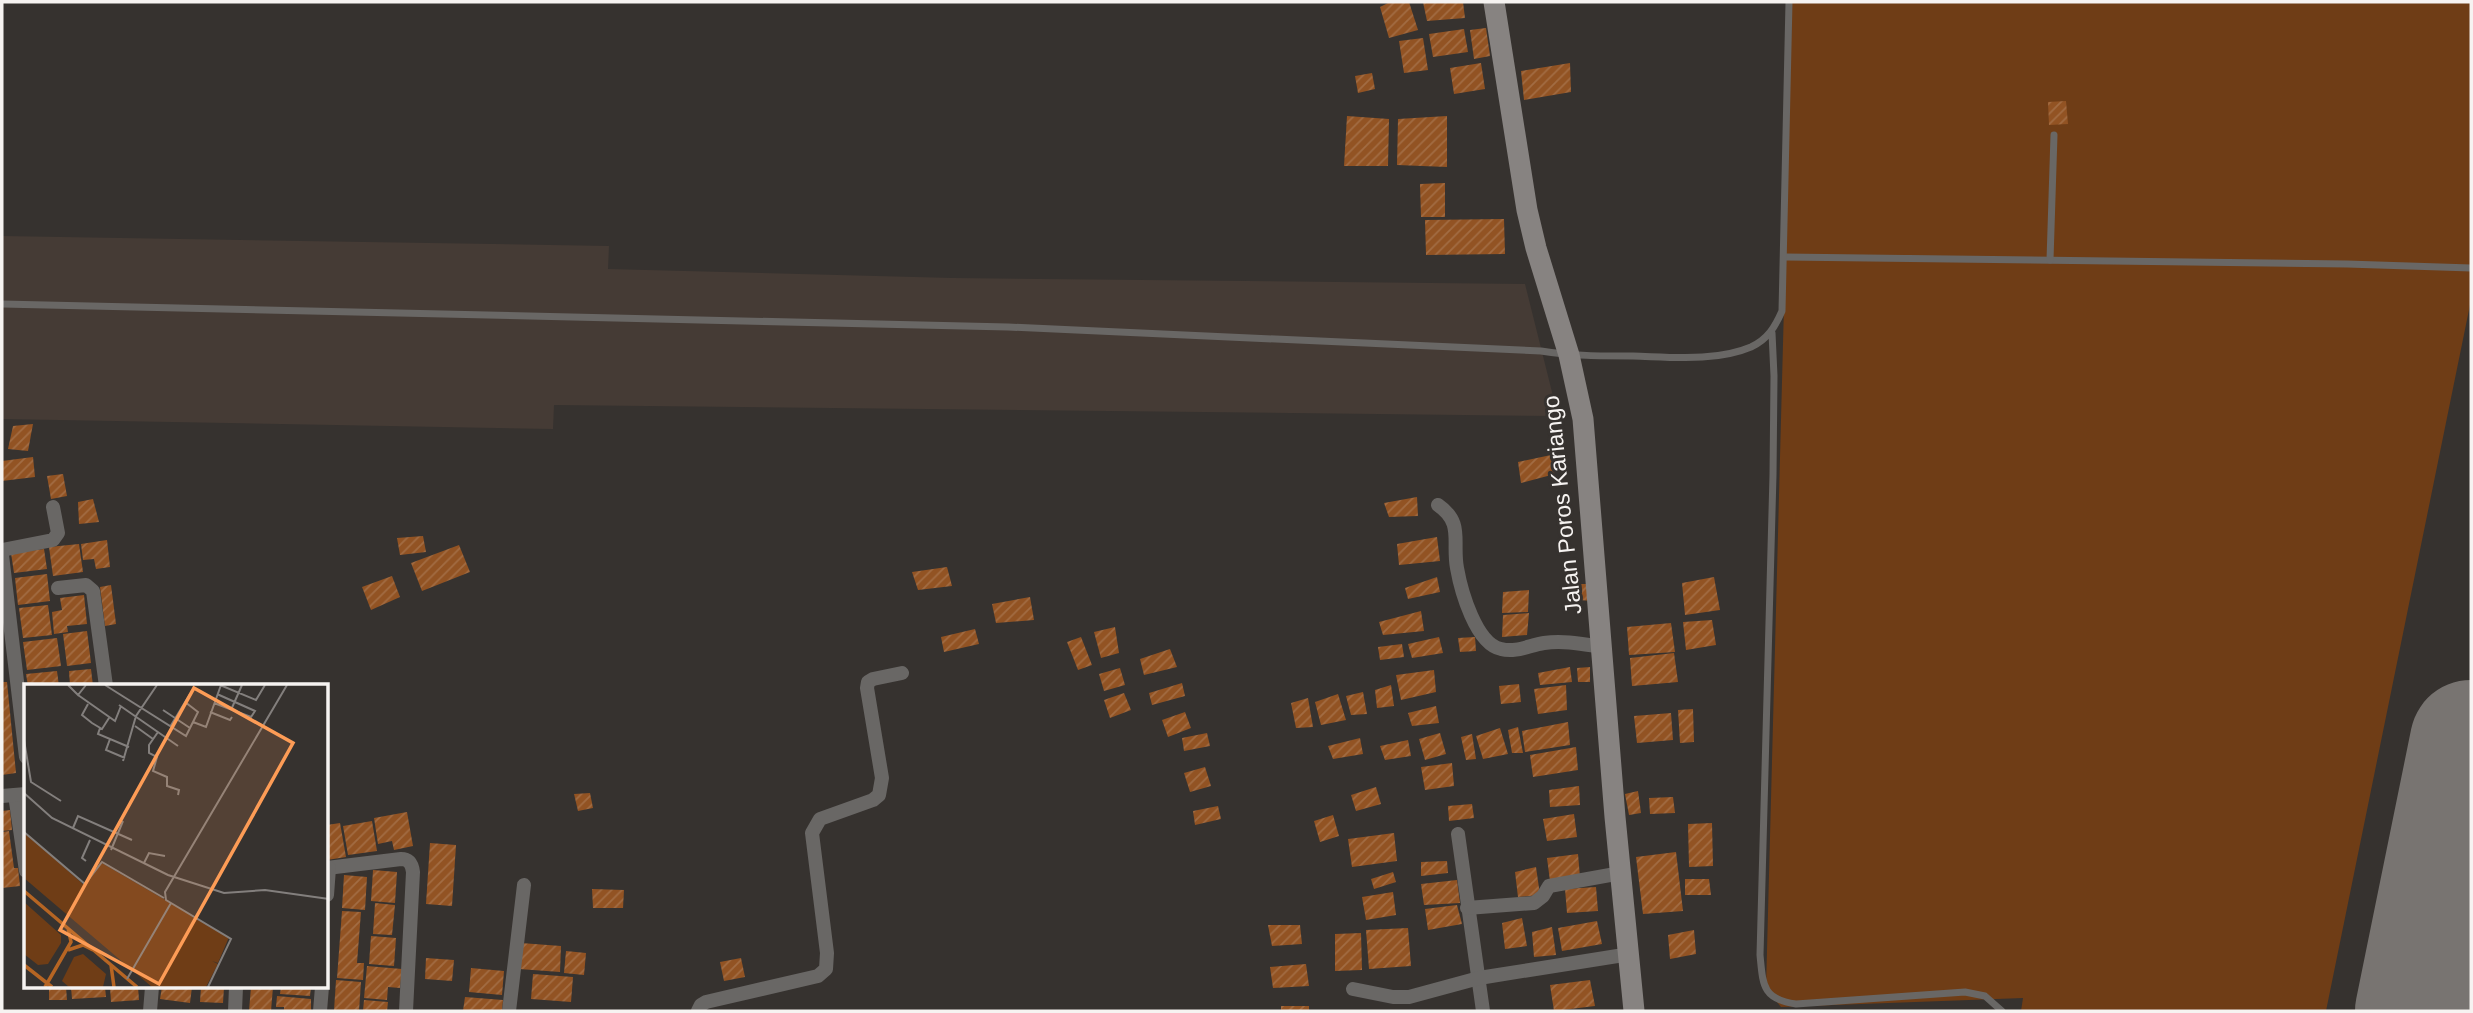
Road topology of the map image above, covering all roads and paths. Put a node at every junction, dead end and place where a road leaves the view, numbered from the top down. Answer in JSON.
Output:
{"nodes":[{"id":1,"x":1494,"y":2,"type":"edge"},
{"id":2,"x":1789,"y":2,"type":"edge"},
{"id":3,"x":2054,"y":135,"type":"dead end"},
{"id":4,"x":1785,"y":257,"type":"junction"},
{"id":5,"x":2050,"y":260,"type":"junction"},
{"id":6,"x":2471,"y":268,"type":"edge"},
{"id":7,"x":2,"y":304,"type":"edge"},
{"id":8,"x":1772,"y":333,"type":"junction"},
{"id":9,"x":1569,"y":355,"type":"junction"},
{"id":10,"x":1438,"y":505,"type":"dead end"},
{"id":11,"x":53,"y":508,"type":"dead end"},
{"id":12,"x":2,"y":552,"type":"edge"},
{"id":13,"x":58,"y":588,"type":"dead end"},
{"id":14,"x":6,"y":627,"type":"edge"},
{"id":15,"x":1603,"y":647,"type":"junction"},
{"id":16,"x":902,"y":673,"type":"dead end"},
{"id":17,"x":106,"y":684,"type":"edge"},
{"id":18,"x":24,"y":744,"type":"edge"},
{"id":19,"x":14,"y":795,"type":"edge"},
{"id":20,"x":1458,"y":834,"type":"dead end"},
{"id":21,"x":24,"y":858,"type":"edge"},
{"id":22,"x":329,"y":868,"type":"edge"},
{"id":23,"x":1621,"y":873,"type":"junction"},
{"id":24,"x":524,"y":885,"type":"dead end"},
{"id":25,"x":1467,"y":908,"type":"junction"},
{"id":26,"x":1630,"y":954,"type":"junction"},
{"id":27,"x":1479,"y":978,"type":"junction"},
{"id":28,"x":152,"y":988,"type":"edge"},
{"id":29,"x":236,"y":988,"type":"edge"},
{"id":30,"x":321,"y":988,"type":"edge"},
{"id":31,"x":1353,"y":989,"type":"dead end"},
{"id":32,"x":150,"y":1011,"type":"edge"},
{"id":33,"x":235,"y":1011,"type":"edge"},
{"id":34,"x":320,"y":1011,"type":"edge"},
{"id":35,"x":406,"y":1011,"type":"edge"},
{"id":36,"x":509,"y":1011,"type":"edge"},
{"id":37,"x":698,"y":1011,"type":"edge"},
{"id":38,"x":1483,"y":1011,"type":"edge"},
{"id":39,"x":1634,"y":1011,"type":"edge"},
{"id":40,"x":2002,"y":1011,"type":"edge"}],
"edges":[{"from":1,"to":9,"type":"main road","name":"Jalan Poros Kariango"},
{"from":2,"to":4,"type":"lane"},
{"from":3,"to":5,"type":"lane"},
{"from":4,"to":5,"type":"lane"},
{"from":4,"to":8,"type":"lane"},
{"from":5,"to":6,"type":"lane"},
{"from":7,"to":9,"type":"lane"},
{"from":8,"to":9,"type":"lane"},
{"from":8,"to":40,"type":"lane"},
{"from":9,"to":15,"type":"main road","name":"Jalan Poros Kariango"},
{"from":10,"to":15,"type":"street"},
{"from":11,"to":12,"type":"street"},
{"from":12,"to":14,"type":"street"},
{"from":13,"to":17,"type":"street"},
{"from":14,"to":18,"type":"street"},
{"from":15,"to":23,"type":"main road","name":"Jalan Poros Kariango"},
{"from":16,"to":37,"type":"street"},
{"from":19,"to":21,"type":"street"},
{"from":20,"to":25,"type":"street"},
{"from":22,"to":35,"type":"street"},
{"from":23,"to":25,"type":"street"},
{"from":23,"to":26,"type":"main road","name":"Jalan Poros Kariango"},
{"from":24,"to":36,"type":"street"},
{"from":25,"to":27,"type":"street"},
{"from":26,"to":27,"type":"street"},
{"from":26,"to":39,"type":"main road","name":"Jalan Poros Kariango"},
{"from":27,"to":31,"type":"street"},
{"from":27,"to":38,"type":"street"},
{"from":28,"to":32,"type":"street"},
{"from":29,"to":33,"type":"street"},
{"from":30,"to":34,"type":"street"}]}
